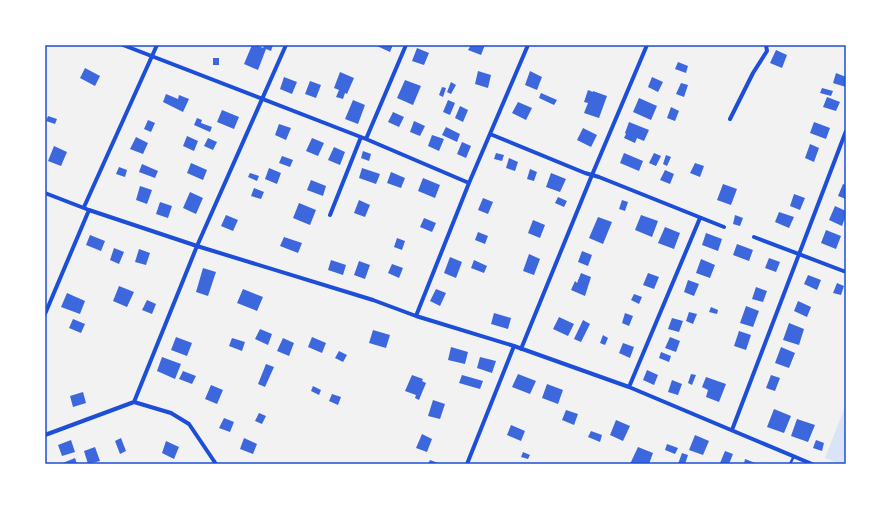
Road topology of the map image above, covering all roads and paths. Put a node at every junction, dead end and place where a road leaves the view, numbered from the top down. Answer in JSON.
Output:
{"nodes":[{"id":1,"x":123,"y":45,"type":"edge"},
{"id":2,"x":157,"y":45,"type":"edge"},
{"id":3,"x":286,"y":45,"type":"edge"},
{"id":4,"x":406,"y":45,"type":"edge"},
{"id":5,"x":528,"y":45,"type":"edge"},
{"id":6,"x":647,"y":45,"type":"edge"},
{"id":7,"x":766,"y":45,"type":"edge"},
{"id":8,"x":152,"y":56,"type":"junction"},
{"id":9,"x":262,"y":98,"type":"junction"},
{"id":10,"x":730,"y":119,"type":"dead end"},
{"id":11,"x":846,"y":131,"type":"edge"},
{"id":12,"x":490,"y":134,"type":"junction"},
{"id":13,"x":361,"y":137,"type":"junction"},
{"id":14,"x":366,"y":139,"type":"junction"},
{"id":15,"x":592,"y":175,"type":"junction"},
{"id":16,"x":469,"y":183,"type":"junction"},
{"id":17,"x":45,"y":193,"type":"edge"},
{"id":18,"x":84,"y":207,"type":"junction"},
{"id":19,"x":89,"y":210,"type":"junction"},
{"id":20,"x":330,"y":215,"type":"dead end"},
{"id":21,"x":700,"y":218,"type":"junction"},
{"id":22,"x":724,"y":227,"type":"dead end"},
{"id":23,"x":754,"y":237,"type":"dead end"},
{"id":24,"x":197,"y":246,"type":"junction"},
{"id":25,"x":800,"y":254,"type":"junction"},
{"id":26,"x":846,"y":272,"type":"edge"},
{"id":27,"x":45,"y":314,"type":"edge"},
{"id":28,"x":416,"y":316,"type":"junction"},
{"id":29,"x":514,"y":346,"type":"junction"},
{"id":30,"x":521,"y":349,"type":"junction"},
{"id":31,"x":629,"y":387,"type":"junction"},
{"id":32,"x":134,"y":402,"type":"junction"},
{"id":33,"x":732,"y":430,"type":"junction"},
{"id":34,"x":45,"y":434,"type":"edge"},
{"id":35,"x":794,"y":456,"type":"junction"},
{"id":36,"x":216,"y":464,"type":"edge"},
{"id":37,"x":467,"y":464,"type":"edge"},
{"id":38,"x":790,"y":464,"type":"edge"},
{"id":39,"x":812,"y":464,"type":"edge"}],
"edges":[{"from":1,"to":8,"type":"street"},
{"from":2,"to":8,"type":"street"},
{"from":3,"to":9,"type":"street"},
{"from":4,"to":14,"type":"street"},
{"from":5,"to":12,"type":"street"},
{"from":6,"to":15,"type":"street"},
{"from":7,"to":10,"type":"street"},
{"from":8,"to":9,"type":"street"},
{"from":8,"to":18,"type":"street"},
{"from":9,"to":13,"type":"street"},
{"from":9,"to":24,"type":"street"},
{"from":11,"to":25,"type":"street"},
{"from":12,"to":15,"type":"street"},
{"from":12,"to":16,"type":"street"},
{"from":13,"to":14,"type":"street"},
{"from":13,"to":20,"type":"street"},
{"from":14,"to":16,"type":"street"},
{"from":15,"to":21,"type":"street"},
{"from":15,"to":30,"type":"street"},
{"from":16,"to":28,"type":"street"},
{"from":17,"to":18,"type":"street"},
{"from":18,"to":19,"type":"street"},
{"from":19,"to":24,"type":"street"},
{"from":19,"to":27,"type":"street"},
{"from":21,"to":22,"type":"street"},
{"from":21,"to":31,"type":"street"},
{"from":23,"to":25,"type":"street"},
{"from":24,"to":28,"type":"street"},
{"from":24,"to":32,"type":"street"},
{"from":25,"to":26,"type":"street"},
{"from":25,"to":33,"type":"street"},
{"from":28,"to":29,"type":"street"},
{"from":29,"to":30,"type":"street"},
{"from":29,"to":37,"type":"street"},
{"from":30,"to":31,"type":"street"},
{"from":31,"to":33,"type":"street"},
{"from":32,"to":34,"type":"street"},
{"from":32,"to":36,"type":"street"},
{"from":33,"to":35,"type":"street"},
{"from":35,"to":38,"type":"lane"},
{"from":35,"to":39,"type":"street"}]}
